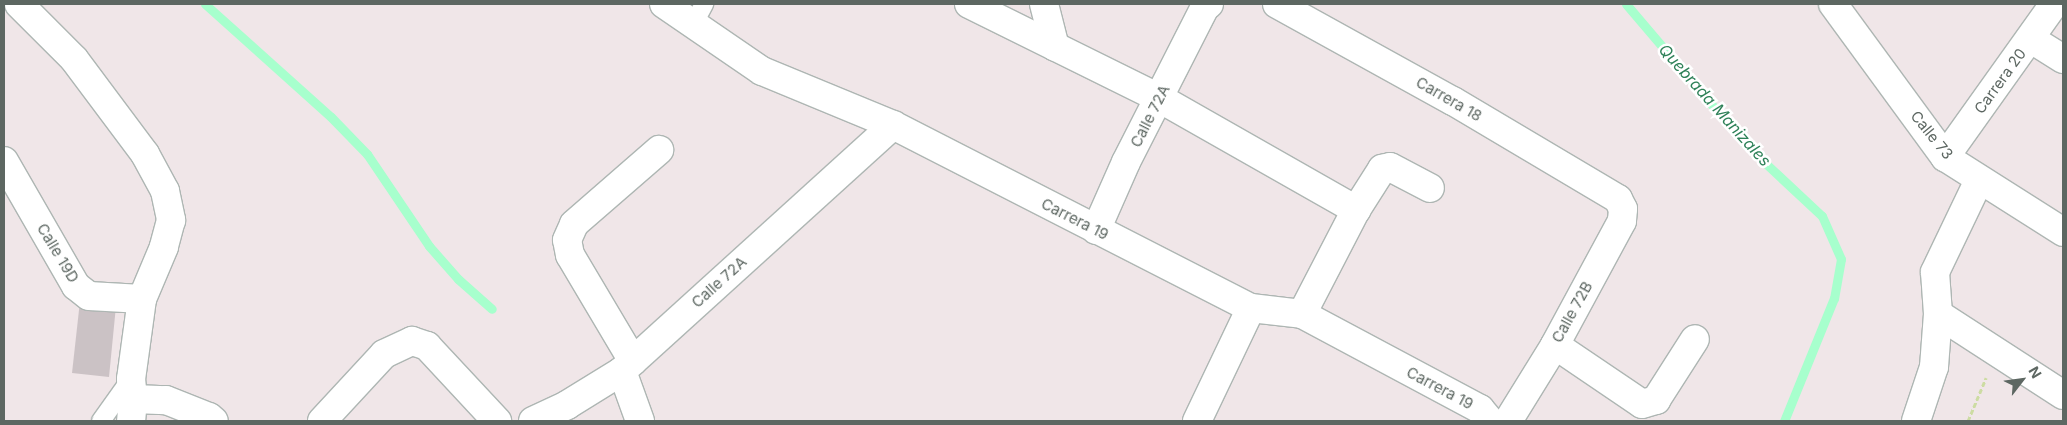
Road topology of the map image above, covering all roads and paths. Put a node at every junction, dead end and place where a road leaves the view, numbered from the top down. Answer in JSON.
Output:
{"nodes":[{"id":1,"x":18,"y":4,"type":"edge"},
{"id":2,"x":664,"y":4,"type":"edge"},
{"id":3,"x":969,"y":4,"type":"edge"},
{"id":4,"x":1044,"y":4,"type":"edge"},
{"id":5,"x":1277,"y":4,"type":"edge"},
{"id":6,"x":1833,"y":4,"type":"edge"},
{"id":7,"x":2054,"y":4,"type":"edge"},
{"id":8,"x":1205,"y":5,"type":"edge"},
{"id":9,"x":699,"y":14,"type":"edge"},
{"id":10,"x":2031,"y":39,"type":"junction"},
{"id":11,"x":1055,"y":48,"type":"junction"},
{"id":12,"x":2063,"y":60,"type":"edge"},
{"id":13,"x":1159,"y":98,"type":"junction"},
{"id":14,"x":893,"y":125,"type":"junction"},
{"id":15,"x":660,"y":150,"type":"dead end"},
{"id":16,"x":1945,"y":157,"type":"junction"},
{"id":17,"x":4,"y":161,"type":"edge"},
{"id":18,"x":1979,"y":180,"type":"junction"},
{"id":19,"x":1430,"y":188,"type":"dead end"},
{"id":20,"x":1618,"y":198,"type":"joint"},
{"id":21,"x":1356,"y":210,"type":"junction"},
{"id":22,"x":1096,"y":230,"type":"junction"},
{"id":23,"x":2063,"y":232,"type":"edge"},
{"id":24,"x":142,"y":299,"type":"junction"},
{"id":25,"x":1251,"y":308,"type":"junction"},
{"id":26,"x":1302,"y":314,"type":"junction"},
{"id":27,"x":1938,"y":314,"type":"junction"},
{"id":28,"x":1695,"y":339,"type":"dead end"},
{"id":29,"x":1554,"y":345,"type":"junction"},
{"id":30,"x":1997,"y":352,"type":"junction"},
{"id":31,"x":627,"y":366,"type":"junction"},
{"id":32,"x":2063,"y":395,"type":"edge"},
{"id":33,"x":132,"y":400,"type":"edge"},
{"id":34,"x":101,"y":421,"type":"edge"},
{"id":35,"x":214,"y":421,"type":"edge"},
{"id":36,"x":322,"y":421,"type":"edge"},
{"id":37,"x":497,"y":421,"type":"edge"},
{"id":38,"x":533,"y":421,"type":"edge"},
{"id":39,"x":640,"y":421,"type":"edge"},
{"id":40,"x":1197,"y":421,"type":"edge"},
{"id":41,"x":1490,"y":421,"type":"edge"},
{"id":42,"x":1508,"y":421,"type":"edge"},
{"id":43,"x":1916,"y":421,"type":"edge"},
{"id":44,"x":1968,"y":421,"type":"edge"}],
"edges":[{"from":1,"to":24,"type":"street"},
{"from":2,"to":9,"type":"street","name":"Carrera 19"},
{"from":3,"to":11,"type":"street"},
{"from":4,"to":11,"type":"street"},
{"from":5,"to":20,"type":"street","name":"Carrera 18"},
{"from":6,"to":16,"type":"street","name":"Calle 73"},
{"from":7,"to":10,"type":"street","name":"Carrera 20"},
{"from":8,"to":13,"type":"street","name":"Calle 72A"},
{"from":9,"to":14,"type":"street","name":"Carrera 19"},
{"from":10,"to":12,"type":"street"},
{"from":10,"to":16,"type":"street","name":"Carrera 20"},
{"from":11,"to":13,"type":"street"},
{"from":13,"to":21,"type":"street"},
{"from":13,"to":22,"type":"street","name":"Calle 72A"},
{"from":14,"to":22,"type":"street","name":"Carrera 19"},
{"from":14,"to":31,"type":"street","name":"Calle 72A"},
{"from":15,"to":31,"type":"street"},
{"from":16,"to":18,"type":"street","name":"Calle 73"},
{"from":17,"to":24,"type":"street","name":"Calle 19D"},
{"from":18,"to":23,"type":"street","name":"Calle 73"},
{"from":18,"to":27,"type":"street"},
{"from":19,"to":21,"type":"street"},
{"from":20,"to":29,"type":"street","name":"Calle 72B"},
{"from":21,"to":26,"type":"street"},
{"from":22,"to":25,"type":"street","name":"Carrera 19"},
{"from":24,"to":33,"type":"street"},
{"from":25,"to":26,"type":"street","name":"Carrera 19"},
{"from":25,"to":40,"type":"street"},
{"from":26,"to":41,"type":"street","name":"Carrera 19"},
{"from":27,"to":30,"type":"street"},
{"from":27,"to":43,"type":"street"},
{"from":28,"to":29,"type":"street"},
{"from":29,"to":42,"type":"street","name":"Calle 72B"},
{"from":30,"to":32,"type":"street"},
{"from":30,"to":44,"type":"path"},
{"from":31,"to":38,"type":"street","name":"Calle 72A"},
{"from":31,"to":39,"type":"street"},
{"from":33,"to":34,"type":"lane"},
{"from":33,"to":35,"type":"street"},
{"from":36,"to":37,"type":"street"}]}
